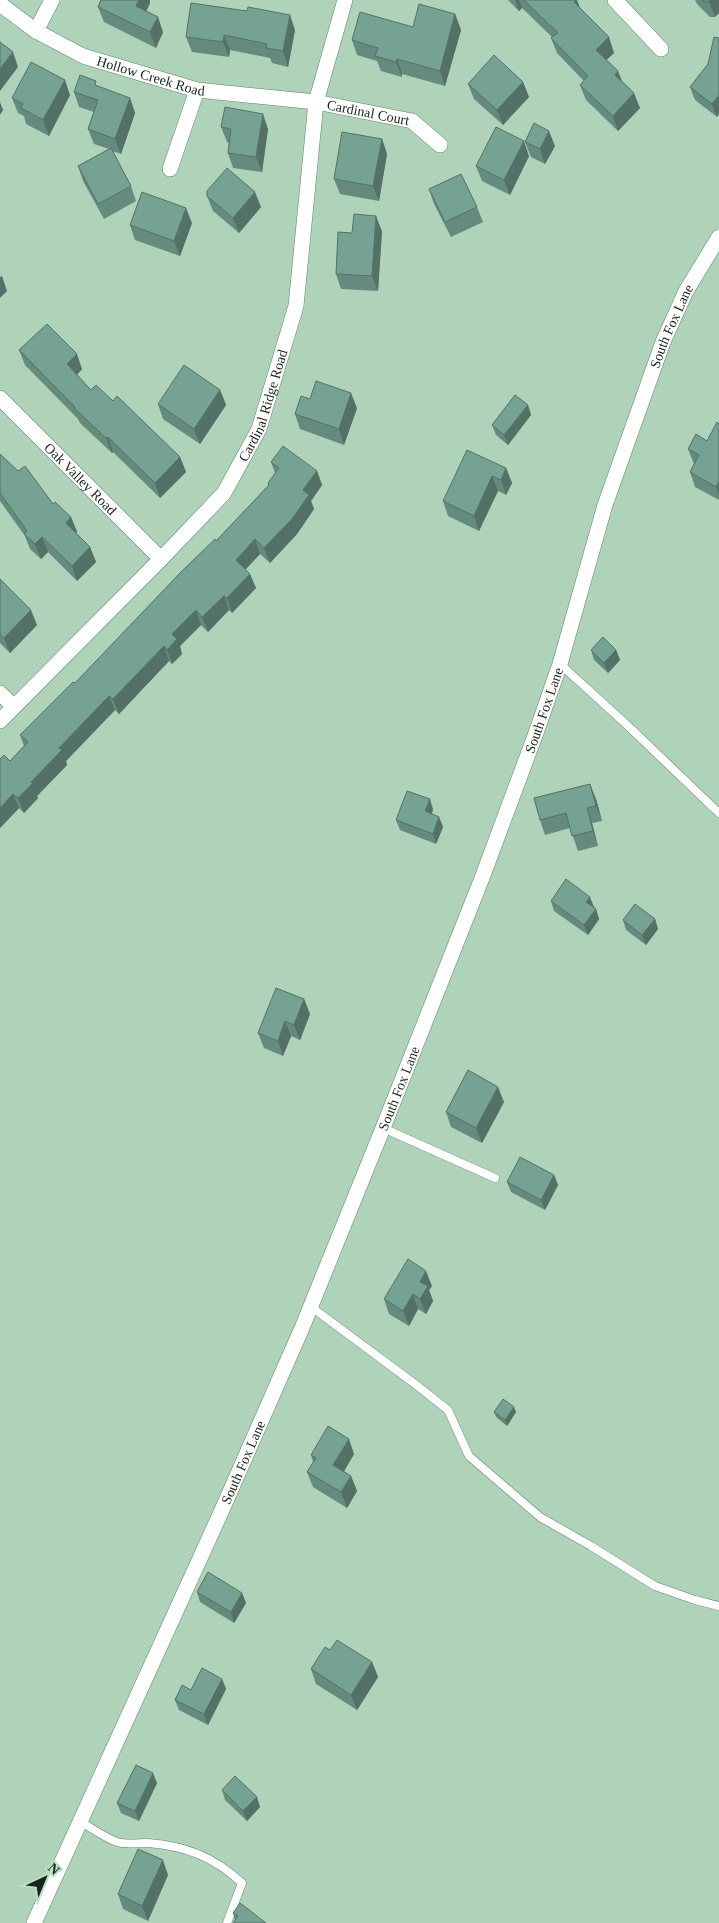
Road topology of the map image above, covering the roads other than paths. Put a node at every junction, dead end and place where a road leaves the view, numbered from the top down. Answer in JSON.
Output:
{"nodes":[{"id":1,"x":52,"y":0,"type":"edge"},
{"id":2,"x":344,"y":0,"type":"edge"},
{"id":3,"x":615,"y":0,"type":"edge"},
{"id":4,"x":0,"y":4,"type":"edge"},
{"id":5,"x":36,"y":31,"type":"junction"},
{"id":6,"x":661,"y":49,"type":"dead end"},
{"id":7,"x":197,"y":90,"type":"junction"},
{"id":8,"x":316,"y":102,"type":"junction"},
{"id":9,"x":440,"y":145,"type":"dead end"},
{"id":10,"x":170,"y":169,"type":"dead end"},
{"id":11,"x":719,"y":237,"type":"edge"},
{"id":12,"x":0,"y":398,"type":"edge"},
{"id":13,"x":161,"y":559,"type":"junction"},
{"id":14,"x":560,"y":664,"type":"junction"},
{"id":15,"x":0,"y":693,"type":"edge"},
{"id":16,"x":14,"y":707,"type":"junction"},
{"id":17,"x":0,"y":721,"type":"edge"},
{"id":18,"x":719,"y":813,"type":"edge"},
{"id":19,"x":383,"y":1128,"type":"junction"},
{"id":20,"x":495,"y":1178,"type":"dead end"},
{"id":21,"x":310,"y":1306,"type":"junction"},
{"id":22,"x":719,"y":1606,"type":"edge"},
{"id":23,"x":80,"y":1821,"type":"junction"},
{"id":24,"x":34,"y":1923,"type":"edge"},
{"id":25,"x":227,"y":1923,"type":"edge"}],
"edges":[{"from":1,"to":5,"type":"street"},
{"from":2,"to":8,"type":"street","name":"Cardinal Ridge Road"},
{"from":3,"to":6,"type":"street"},
{"from":4,"to":5,"type":"street","name":"Hollow Creek Road"},
{"from":5,"to":7,"type":"street","name":"Hollow Creek Road"},
{"from":7,"to":8,"type":"street","name":"Hollow Creek Road"},
{"from":7,"to":10,"type":"street"},
{"from":8,"to":9,"type":"street","name":"Cardinal Court"},
{"from":8,"to":13,"type":"street","name":"Cardinal Ridge Road"},
{"from":11,"to":14,"type":"street","name":"South Fox Lane"},
{"from":12,"to":13,"type":"street","name":"Oak Valley Road"},
{"from":13,"to":16,"type":"street","name":"Cardinal Ridge Road"},
{"from":14,"to":18,"type":"lane"},
{"from":14,"to":19,"type":"street","name":"South Fox Lane"},
{"from":15,"to":16,"type":"street"},
{"from":16,"to":17,"type":"street","name":"Cardinal Ridge Road"},
{"from":19,"to":20,"type":"lane"},
{"from":19,"to":21,"type":"street","name":"South Fox Lane"},
{"from":21,"to":22,"type":"lane"},
{"from":21,"to":23,"type":"street","name":"South Fox Lane"},
{"from":23,"to":24,"type":"street","name":"South Fox Lane"},
{"from":23,"to":25,"type":"lane"}]}
